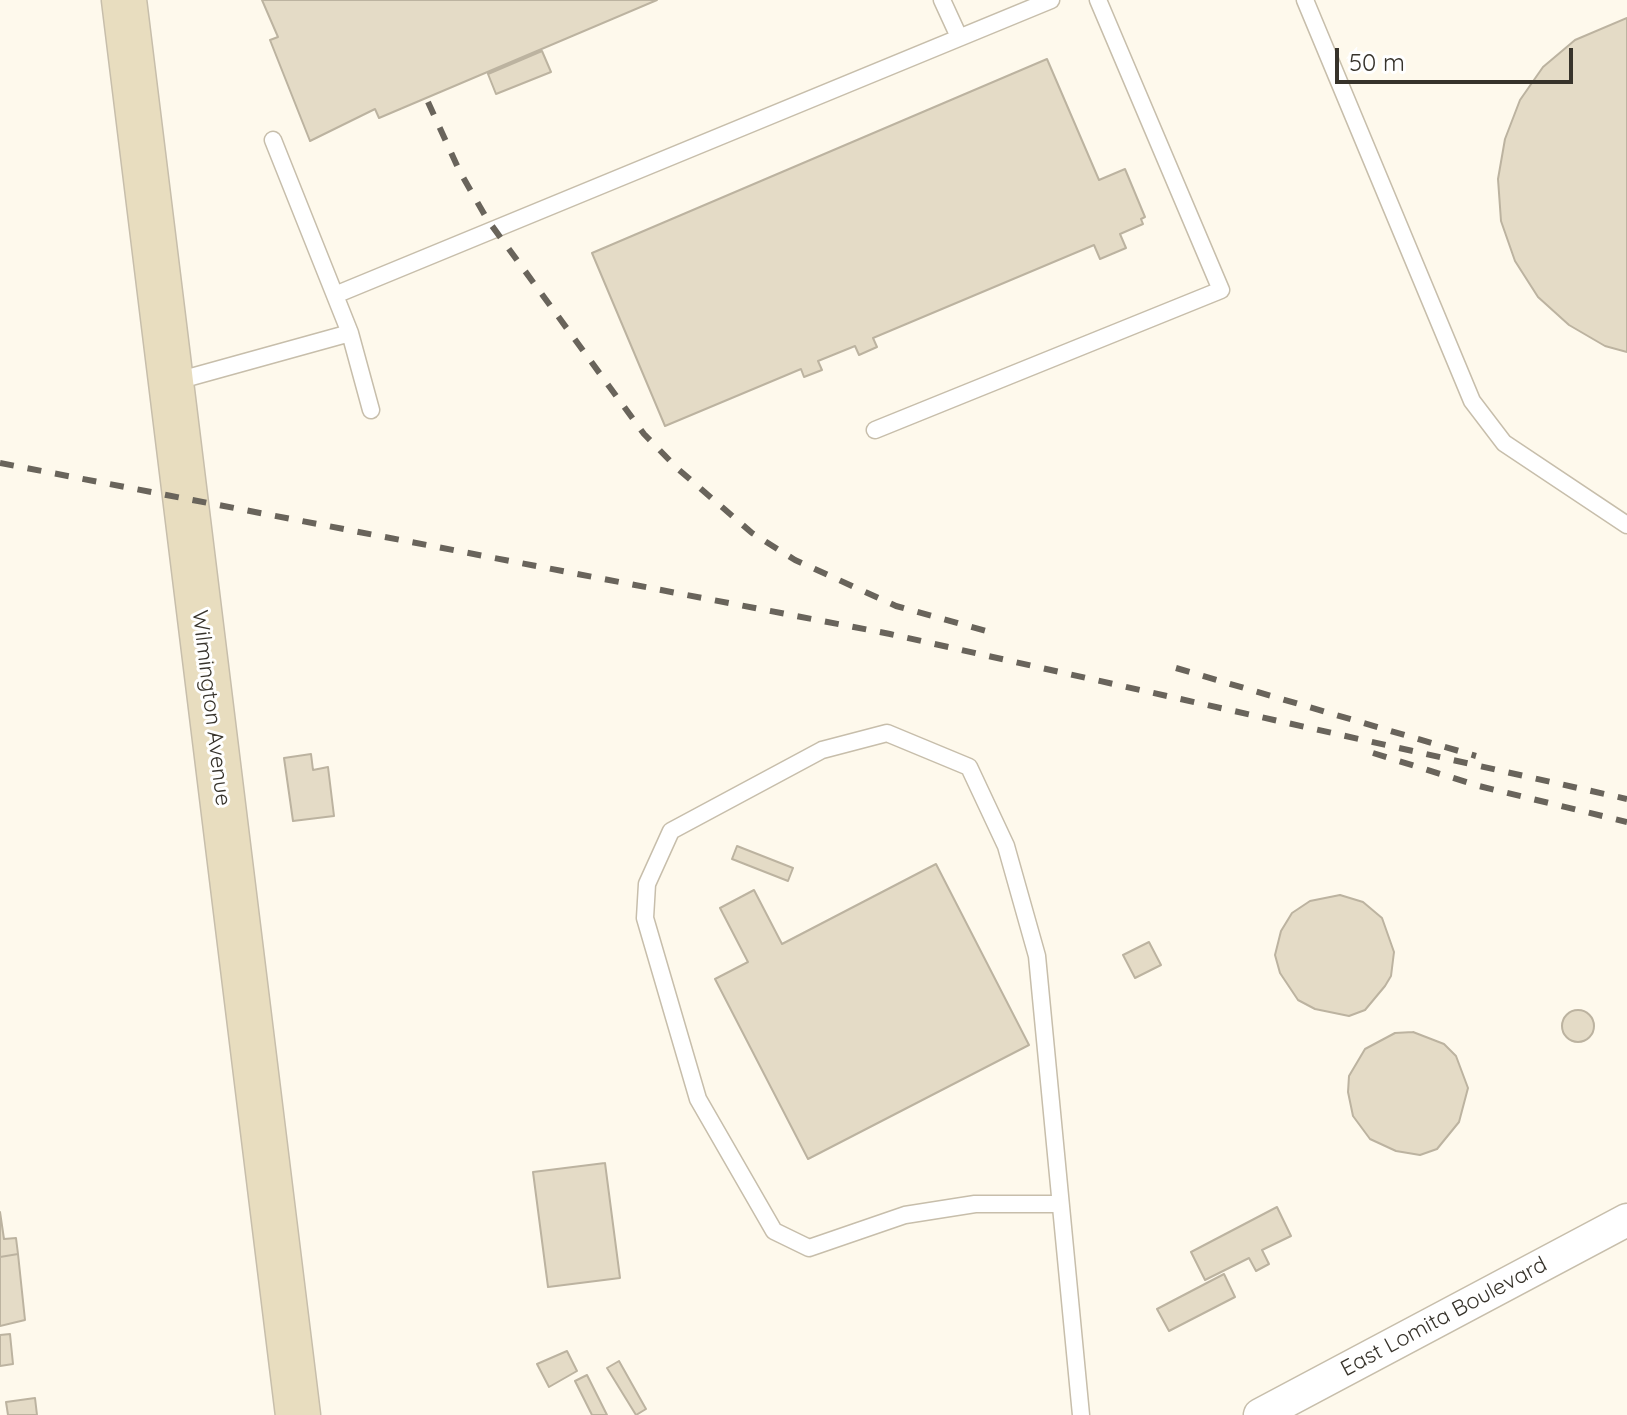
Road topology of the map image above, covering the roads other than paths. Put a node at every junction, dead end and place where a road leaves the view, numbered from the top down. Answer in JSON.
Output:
{"nodes":[{"id":1,"x":124,"y":0,"type":"edge"},
{"id":2,"x":942,"y":0,"type":"edge"},
{"id":3,"x":1051,"y":0,"type":"edge"},
{"id":4,"x":1098,"y":0,"type":"edge"},
{"id":5,"x":1305,"y":0,"type":"edge"},
{"id":6,"x":959,"y":37,"type":"junction"},
{"id":7,"x":273,"y":140,"type":"dead end"},
{"id":8,"x":335,"y":295,"type":"junction"},
{"id":9,"x":350,"y":333,"type":"junction"},
{"id":10,"x":172,"y":382,"type":"junction"},
{"id":11,"x":371,"y":410,"type":"dead end"},
{"id":12,"x":875,"y":430,"type":"dead end"},
{"id":13,"x":1627,"y":525,"type":"edge"},
{"id":14,"x":1060,"y":1204,"type":"junction"},
{"id":15,"x":1627,"y":1220,"type":"edge"},
{"id":16,"x":298,"y":1415,"type":"edge"},
{"id":17,"x":1081,"y":1415,"type":"edge"},
{"id":18,"x":1260,"y":1415,"type":"edge"}],
"edges":[{"from":1,"to":10,"type":"main road","name":"Wilmington Avenue"},
{"from":2,"to":6,"type":"lane"},
{"from":3,"to":6,"type":"lane"},
{"from":4,"to":12,"type":"lane"},
{"from":5,"to":13,"type":"lane"},
{"from":6,"to":8,"type":"lane"},
{"from":7,"to":8,"type":"lane"},
{"from":8,"to":9,"type":"lane"},
{"from":9,"to":10,"type":"lane"},
{"from":9,"to":11,"type":"lane"},
{"from":10,"to":16,"type":"main road","name":"Wilmington Avenue"},
{"from":14,"to":14,"type":"lane"},
{"from":14,"to":17,"type":"lane"},
{"from":15,"to":18,"type":"street","name":"East Lomita Boulevard"}]}
